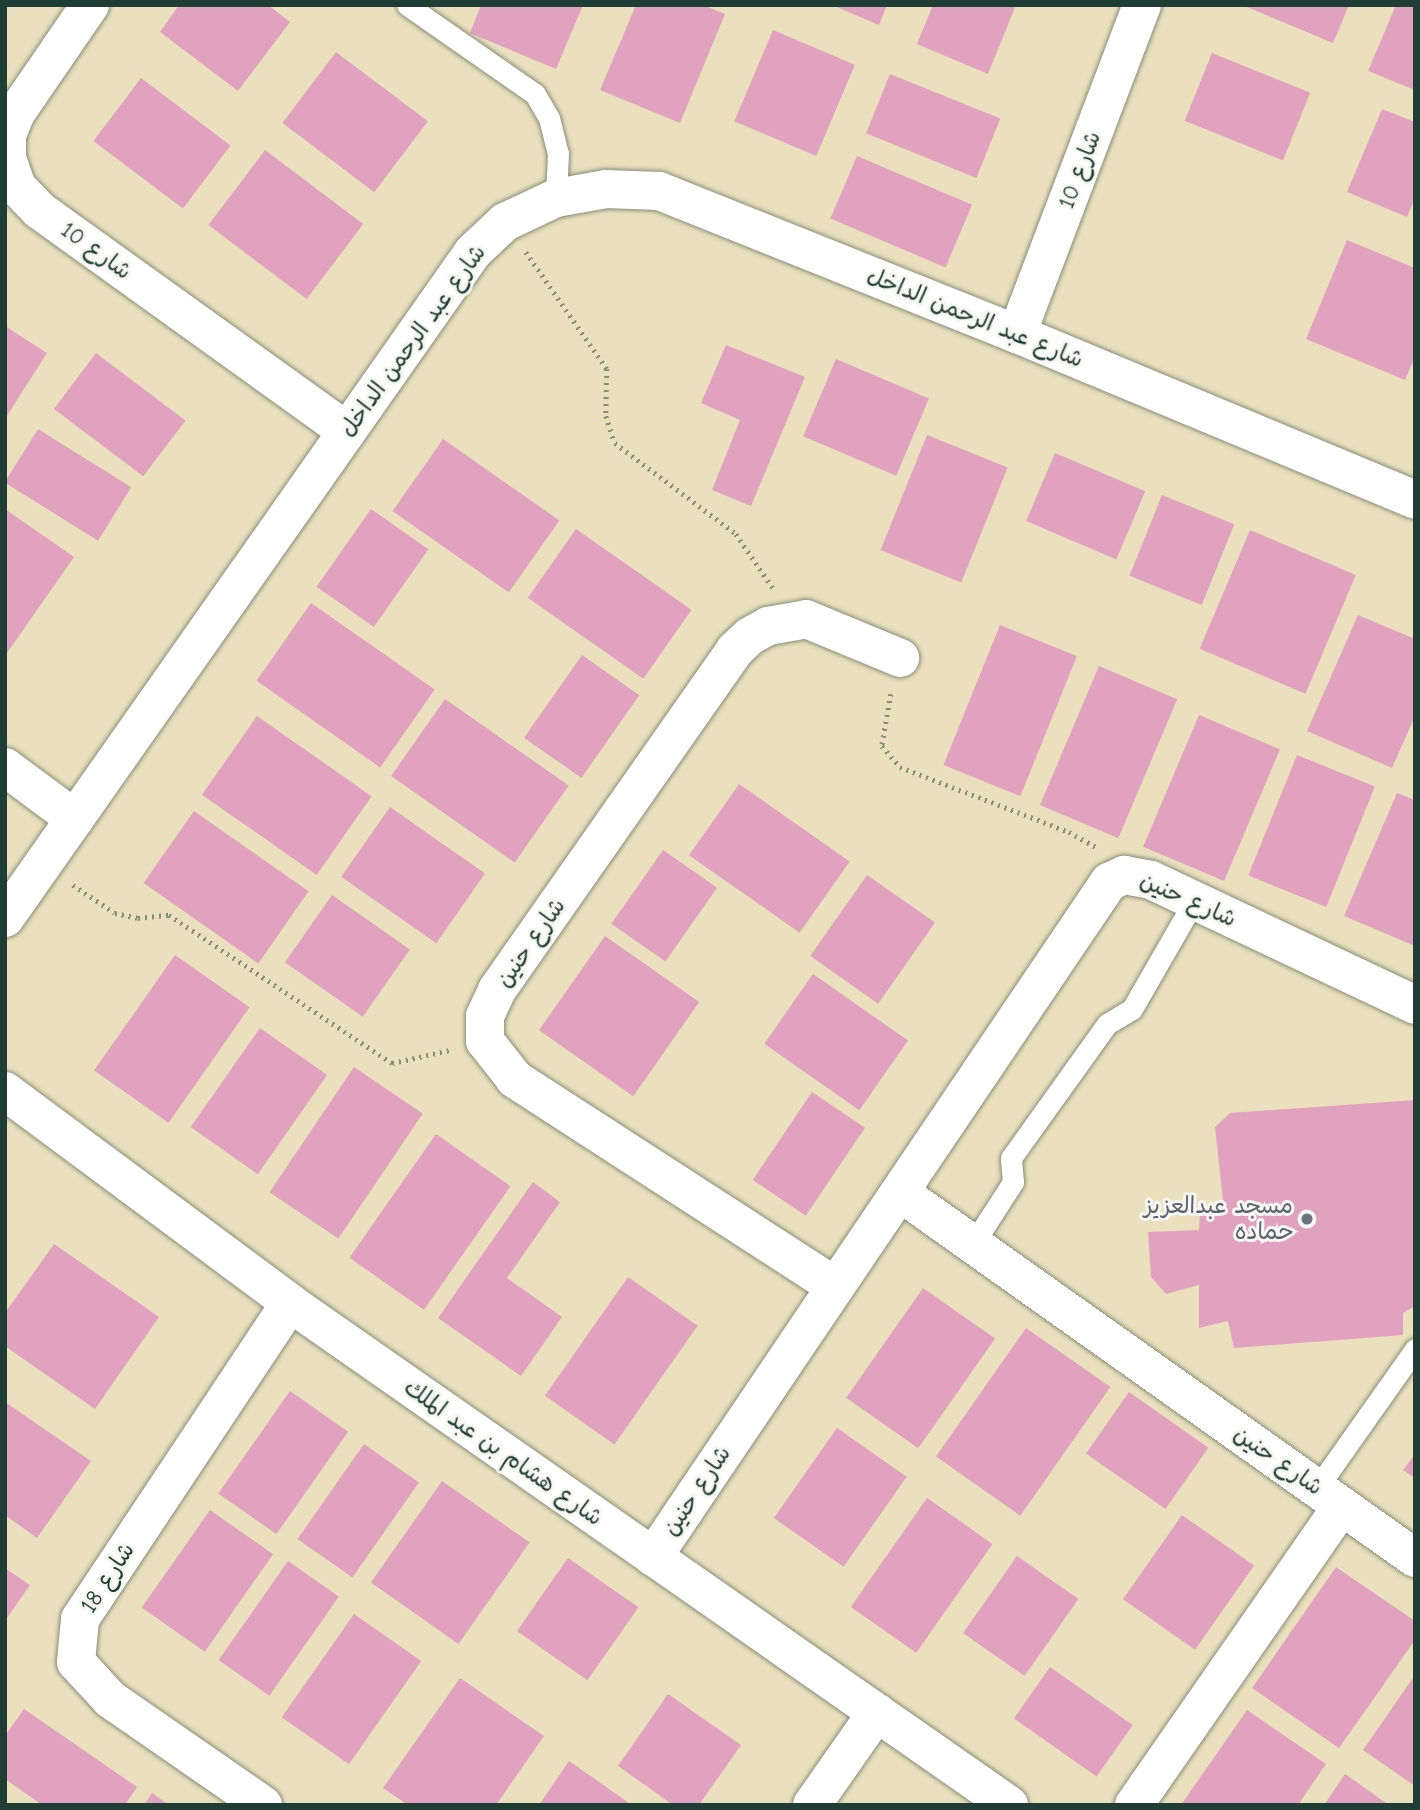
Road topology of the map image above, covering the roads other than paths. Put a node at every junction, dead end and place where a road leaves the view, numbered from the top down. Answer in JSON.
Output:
{"nodes":[{"id":1,"x":90,"y":5,"type":"edge"},
{"id":2,"x":407,"y":5,"type":"edge"},
{"id":3,"x":1142,"y":5,"type":"edge"},
{"id":4,"x":11,"y":186,"type":"edge"},
{"id":5,"x":556,"y":198,"type":"junction"},
{"id":6,"x":1017,"y":334,"type":"junction"},
{"id":7,"x":347,"y":431,"type":"junction"},
{"id":8,"x":1413,"y":495,"type":"edge"},
{"id":9,"x":900,"y":658,"type":"road end"},
{"id":10,"x":5,"y":767,"type":"edge"},
{"id":11,"x":75,"y":819,"type":"junction"},
{"id":12,"x":1194,"y":901,"type":"junction"},
{"id":13,"x":5,"y":918,"type":"edge"},
{"id":14,"x":1415,"y":1005,"type":"edge"},
{"id":15,"x":5,"y":1091,"type":"edge"},
{"id":16,"x":902,"y":1194,"type":"junction"},
{"id":17,"x":973,"y":1244,"type":"junction"},
{"id":18,"x":833,"y":1285,"type":"junction"},
{"id":19,"x":290,"y":1303,"type":"junction"},
{"id":20,"x":1415,"y":1349,"type":"edge"},
{"id":21,"x":1329,"y":1497,"type":"junction"},
{"id":22,"x":653,"y":1557,"type":"junction"},
{"id":23,"x":1415,"y":1558,"type":"edge"},
{"id":24,"x":877,"y":1712,"type":"junction"},
{"id":25,"x":262,"y":1805,"type":"edge"},
{"id":26,"x":812,"y":1805,"type":"edge"},
{"id":27,"x":1009,"y":1805,"type":"edge"},
{"id":28,"x":1134,"y":1805,"type":"edge"}],
"edges":[{"from":1,"to":4,"type":"street","name":"شارع 10"},
{"from":2,"to":5,"type":"lane"},
{"from":3,"to":6,"type":"street","name":"شارع 10"},
{"from":4,"to":7,"type":"street","name":"شارع 10"},
{"from":5,"to":6,"type":"street","name":"شارع عبد الرحمن الداخل"},
{"from":5,"to":7,"type":"street","name":"شارع عبد الرحمن الداخل"},
{"from":6,"to":8,"type":"street","name":"شارع عبد الرحمن الداخل"},
{"from":7,"to":11,"type":"street","name":"شارع عبد الرحمن الداخل"},
{"from":9,"to":18,"type":"street","name":"شارع حنين"},
{"from":10,"to":11,"type":"street"},
{"from":11,"to":13,"type":"street","name":"شارع عبد الرحمن الداخل"},
{"from":12,"to":14,"type":"street","name":"شارع حنين"},
{"from":12,"to":16,"type":"street","name":"شارع حنين"},
{"from":12,"to":17,"type":"lane"},
{"from":15,"to":19,"type":"street","name":"شارع هشام بن عبد الملك"},
{"from":16,"to":17,"type":"street","name":"شارع حنين"},
{"from":16,"to":18,"type":"street","name":"شارع حنين"},
{"from":17,"to":21,"type":"street","name":"شارع حنين"},
{"from":18,"to":22,"type":"street","name":"شارع حنين"},
{"from":19,"to":22,"type":"street","name":"شارع هشام بن عبد الملك"},
{"from":19,"to":25,"type":"street","name":"شارع 18"},
{"from":20,"to":21,"type":"lane"},
{"from":21,"to":23,"type":"street","name":"شارع حنين"},
{"from":21,"to":28,"type":"street"},
{"from":22,"to":24,"type":"street","name":"شارع هشام بن عبد الملك"},
{"from":24,"to":26,"type":"street"},
{"from":24,"to":27,"type":"street","name":"شارع هشام بن عبد الملك"}]}
